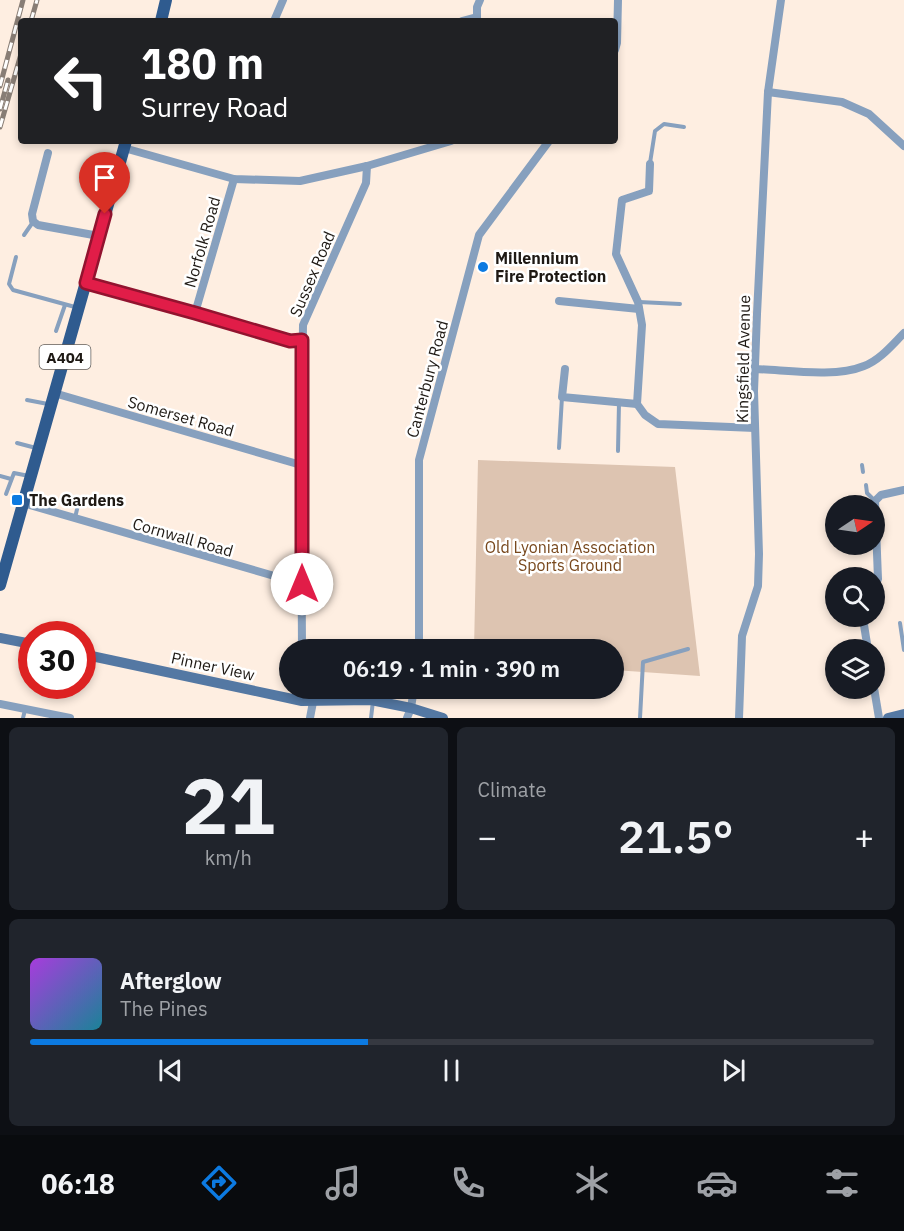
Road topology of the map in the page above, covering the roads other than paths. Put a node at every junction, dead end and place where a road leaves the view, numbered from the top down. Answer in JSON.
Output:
{"nodes":[{"id":1,"x":166,"y":0,"type":"edge"},
{"id":2,"x":283,"y":0,"type":"edge"},
{"id":3,"x":480,"y":0,"type":"edge"},
{"id":4,"x":618,"y":0,"type":"edge"},
{"id":5,"x":781,"y":0,"type":"edge"},
{"id":6,"x":162,"y":18,"type":"edge"},
{"id":7,"x":275,"y":18,"type":"edge"},
{"id":8,"x":477,"y":18,"type":"edge"},
{"id":9,"x":618,"y":18,"type":"edge"},
{"id":10,"x":618,"y":18,"type":"edge"},
{"id":11,"x":618,"y":43,"type":"edge"},
{"id":12,"x":768,"y":92,"type":"junction"},
{"id":13,"x":684,"y":127,"type":"dead end"},
{"id":14,"x":125,"y":144,"type":"edge"},
{"id":15,"x":441,"y":144,"type":"edge"},
{"id":16,"x":547,"y":144,"type":"edge"},
{"id":17,"x":904,"y":146,"type":"edge"},
{"id":18,"x":48,"y":153,"type":"dead end"},
{"id":19,"x":650,"y":164,"type":"joint"},
{"id":20,"x":367,"y":165,"type":"junction"},
{"id":21,"x":234,"y":179,"type":"junction"},
{"id":22,"x":33,"y":221,"type":"junction"},
{"id":23,"x":24,"y":234,"type":"dead end"},
{"id":24,"x":99,"y":236,"type":"junction"},
{"id":25,"x":16,"y":257,"type":"dead end"},
{"id":26,"x":86,"y":283,"type":"junction"},
{"id":27,"x":559,"y":301,"type":"dead end"},
{"id":28,"x":680,"y":304,"type":"dead end"},
{"id":29,"x":64,"y":305,"type":"junction"},
{"id":30,"x":639,"y":305,"type":"junction"},
{"id":31,"x":79,"y":308,"type":"junction"},
{"id":32,"x":195,"y":313,"type":"junction"},
{"id":33,"x":56,"y":332,"type":"dead end"},
{"id":34,"x":904,"y":333,"type":"edge"},
{"id":35,"x":302,"y":340,"type":"junction"},
{"id":36,"x":565,"y":369,"type":"dead end"},
{"id":37,"x":755,"y":369,"type":"junction"},
{"id":38,"x":562,"y":397,"type":"junction"},
{"id":39,"x":27,"y":399,"type":"dead end"},
{"id":40,"x":53,"y":399,"type":"junction"},
{"id":41,"x":619,"y":402,"type":"junction"},
{"id":42,"x":637,"y":404,"type":"junction"},
{"id":43,"x":755,"y":428,"type":"junction"},
{"id":44,"x":17,"y":442,"type":"dead end"},
{"id":45,"x":39,"y":448,"type":"junction"},
{"id":46,"x":559,"y":448,"type":"dead end"},
{"id":47,"x":618,"y":451,"type":"dead end"},
{"id":48,"x":301,"y":465,"type":"junction"},
{"id":49,"x":861,"y":465,"type":"dead end"},
{"id":50,"x":863,"y":472,"type":"dead end"},
{"id":51,"x":0,"y":476,"type":"edge"},
{"id":52,"x":31,"y":477,"type":"junction"},
{"id":53,"x":11,"y":479,"type":"junction"},
{"id":54,"x":866,"y":485,"type":"dead end"},
{"id":55,"x":904,"y":490,"type":"edge"},
{"id":56,"x":6,"y":494,"type":"dead end"},
{"id":57,"x":869,"y":495,"type":"edge"},
{"id":58,"x":881,"y":495,"type":"edge"},
{"id":59,"x":23,"y":503,"type":"junction"},
{"id":60,"x":72,"y":503,"type":"dead end"},
{"id":61,"x":75,"y":519,"type":"junction"},
{"id":62,"x":1,"y":577,"type":"edge"},
{"id":63,"x":302,"y":584,"type":"junction"},
{"id":64,"x":900,"y":623,"type":"dead end"},
{"id":65,"x":0,"y":638,"type":"edge"},
{"id":66,"x":302,"y":639,"type":"edge"},
{"id":67,"x":419,"y":639,"type":"edge"},
{"id":68,"x":18,"y":641,"type":"edge"},
{"id":69,"x":688,"y":649,"type":"dead end"},
{"id":70,"x":904,"y":650,"type":"edge"},
{"id":71,"x":96,"y":657,"type":"edge"},
{"id":72,"x":306,"y":699,"type":"edge"},
{"id":73,"x":876,"y":699,"type":"edge"},
{"id":74,"x":373,"y":700,"type":"junction"},
{"id":75,"x":307,"y":702,"type":"junction"},
{"id":76,"x":0,"y":704,"type":"edge"},
{"id":77,"x":25,"y":709,"type":"junction"},
{"id":78,"x":409,"y":713,"type":"edge"},
{"id":79,"x":904,"y":714,"type":"edge"},
{"id":80,"x":22,"y":718,"type":"edge"},
{"id":81,"x":70,"y":718,"type":"edge"},
{"id":82,"x":310,"y":718,"type":"edge"},
{"id":83,"x":371,"y":718,"type":"edge"},
{"id":84,"x":443,"y":718,"type":"edge"},
{"id":85,"x":640,"y":718,"type":"edge"},
{"id":86,"x":739,"y":718,"type":"edge"},
{"id":87,"x":879,"y":718,"type":"edge"},
{"id":88,"x":888,"y":718,"type":"edge"}],
"edges":[{"from":1,"to":6,"type":"main road"},
{"from":2,"to":7,"type":"street"},
{"from":3,"to":8,"type":"street"},
{"from":4,"to":9,"type":"street"},
{"from":5,"to":12,"type":"street","name":"Kingsfield Avenue"},
{"from":10,"to":11,"type":"street"},
{"from":12,"to":17,"type":"street"},
{"from":12,"to":37,"type":"street","name":"Kingsfield Avenue"},
{"from":13,"to":19,"type":"lane"},
{"from":14,"to":21,"type":"street"},
{"from":14,"to":24,"type":"main road","number":"A404"},
{"from":15,"to":20,"type":"street"},
{"from":16,"to":67,"type":"street","name":"Canterbury Road"},
{"from":18,"to":22,"type":"street"},
{"from":19,"to":30,"type":"street"},
{"from":20,"to":21,"type":"street"},
{"from":20,"to":35,"type":"street","name":"Sussex Road"},
{"from":21,"to":32,"type":"street","name":"Norfolk Road"},
{"from":22,"to":23,"type":"lane"},
{"from":22,"to":24,"type":"street"},
{"from":24,"to":26,"type":"main road","number":"A404"},
{"from":25,"to":29,"type":"lane"},
{"from":26,"to":31,"type":"main road","number":"A404"},
{"from":26,"to":32,"type":"street"},
{"from":27,"to":30,"type":"street"},
{"from":28,"to":30,"type":"lane"},
{"from":29,"to":31,"type":"lane"},
{"from":29,"to":33,"type":"lane"},
{"from":30,"to":42,"type":"street"},
{"from":31,"to":40,"type":"main road","number":"A404"},
{"from":32,"to":35,"type":"street"},
{"from":34,"to":37,"type":"street"},
{"from":35,"to":48,"type":"street","name":"Sussex Road"},
{"from":36,"to":38,"type":"street"},
{"from":37,"to":43,"type":"street","name":"Kingsfield Avenue"},
{"from":38,"to":41,"type":"street"},
{"from":38,"to":46,"type":"lane"},
{"from":39,"to":40,"type":"lane"},
{"from":40,"to":45,"type":"main road","number":"A404"},
{"from":40,"to":48,"type":"street","name":"Somerset Road"},
{"from":41,"to":42,"type":"street"},
{"from":41,"to":47,"type":"lane"},
{"from":42,"to":43,"type":"street"},
{"from":43,"to":86,"type":"street","name":"Kingsfield Avenue"},
{"from":44,"to":45,"type":"lane"},
{"from":45,"to":52,"type":"main road","number":"A404"},
{"from":48,"to":63,"type":"street","name":"Sussex Road"},
{"from":49,"to":50,"type":"lane"},
{"from":51,"to":53,"type":"lane"},
{"from":52,"to":53,"type":"lane"},
{"from":52,"to":59,"type":"main road","number":"A404"},
{"from":53,"to":56,"type":"lane"},
{"from":54,"to":57,"type":"lane"},
{"from":55,"to":58,"type":"street"},
{"from":59,"to":61,"type":"street","name":"Cornwall Road"},
{"from":59,"to":62,"type":"main road","number":"A404"},
{"from":60,"to":61,"type":"lane"},
{"from":61,"to":63,"type":"street","name":"Cornwall Road"},
{"from":63,"to":66,"type":"street","name":"Sussex Road"},
{"from":64,"to":70,"type":"lane"},
{"from":65,"to":68,"type":"street"},
{"from":69,"to":85,"type":"lane"},
{"from":71,"to":75,"type":"street","name":"Pinner View"},
{"from":72,"to":75,"type":"street"},
{"from":73,"to":87,"type":"street"},
{"from":74,"to":75,"type":"street","name":"Pinner View"},
{"from":74,"to":78,"type":"street","name":"Pinner View"},
{"from":74,"to":83,"type":"lane"},
{"from":75,"to":82,"type":"street"},
{"from":76,"to":77,"type":"street"},
{"from":77,"to":80,"type":"lane"},
{"from":77,"to":81,"type":"street"},
{"from":78,"to":84,"type":"street","name":"Pinner View"},
{"from":79,"to":88,"type":"street"}]}
